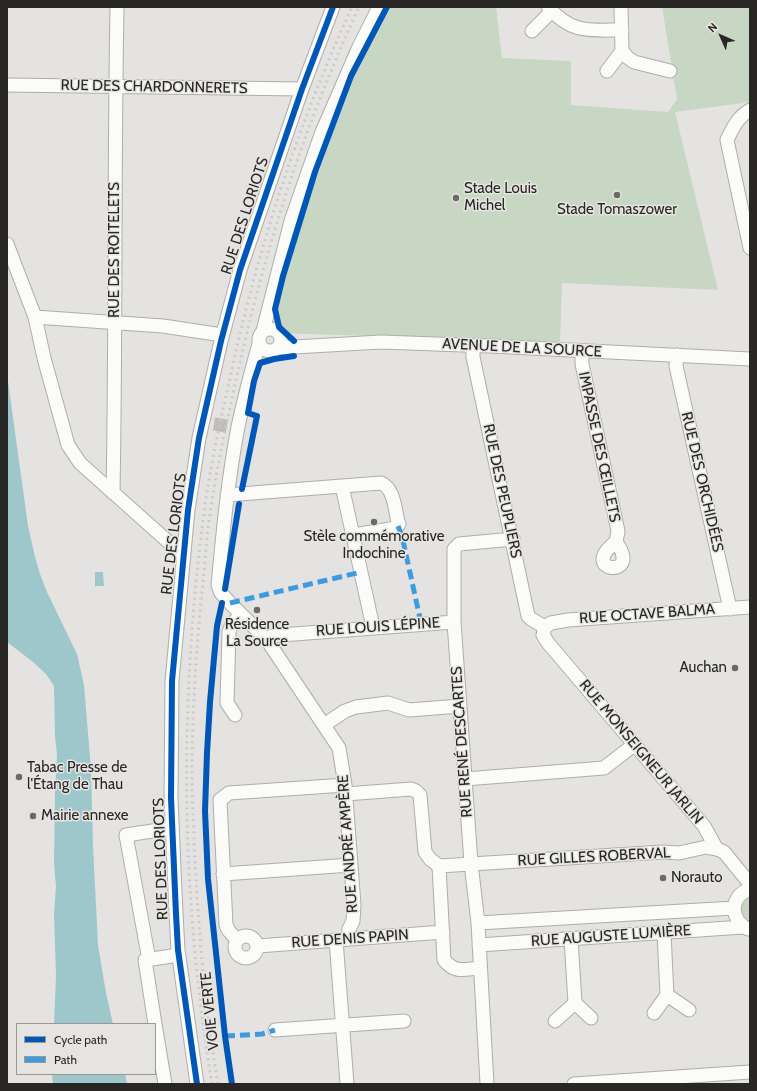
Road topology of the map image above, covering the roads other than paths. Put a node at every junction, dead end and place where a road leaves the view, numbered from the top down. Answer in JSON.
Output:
{"nodes":[{"id":1,"x":117,"y":7,"type":"edge"},
{"id":2,"x":333,"y":7,"type":"edge"},
{"id":3,"x":379,"y":7,"type":"edge"},
{"id":4,"x":621,"y":7,"type":"edge"},
{"id":5,"x":550,"y":9,"type":"edge"},
{"id":6,"x":622,"y":30,"type":"junction"},
{"id":7,"x":532,"y":31,"type":"dead end"},
{"id":8,"x":622,"y":51,"type":"junction"},
{"id":9,"x":607,"y":71,"type":"dead end"},
{"id":10,"x":670,"y":71,"type":"dead end"},
{"id":11,"x":7,"y":85,"type":"edge"},
{"id":12,"x":116,"y":87,"type":"junction"},
{"id":13,"x":302,"y":89,"type":"junction"},
{"id":14,"x":750,"y":110,"type":"edge"},
{"id":15,"x":7,"y":244,"type":"edge"},
{"id":16,"x":750,"y":248,"type":"edge"},
{"id":17,"x":34,"y":317,"type":"junction"},
{"id":18,"x":116,"y":322,"type":"junction"},
{"id":19,"x":222,"y":335,"type":"junction"},
{"id":20,"x":270,"y":340,"type":"junction"},
{"id":21,"x":473,"y":346,"type":"junction"},
{"id":22,"x":582,"y":351,"type":"junction"},
{"id":23,"x":677,"y":355,"type":"junction"},
{"id":24,"x":750,"y":358,"type":"edge"},
{"id":25,"x":220,"y":425,"type":"junction"},
{"id":26,"x":342,"y":486,"type":"junction"},
{"id":27,"x":113,"y":493,"type":"junction"},
{"id":28,"x":227,"y":495,"type":"junction"},
{"id":29,"x":354,"y":535,"type":"junction"},
{"id":30,"x":513,"y":539,"type":"junction"},
{"id":31,"x":616,"y":542,"type":"dead end"},
{"id":32,"x":183,"y":555,"type":"junction"},
{"id":33,"x":750,"y":607,"type":"edge"},
{"id":34,"x":730,"y":609,"type":"junction"},
{"id":35,"x":241,"y":614,"type":"junction"},
{"id":36,"x":454,"y":622,"type":"junction"},
{"id":37,"x":373,"y":627,"type":"junction"},
{"id":38,"x":545,"y":627,"type":"junction"},
{"id":39,"x":266,"y":640,"type":"junction"},
{"id":40,"x":460,"y":706,"type":"junction"},
{"id":41,"x":235,"y":715,"type":"dead end"},
{"id":42,"x":324,"y":725,"type":"junction"},
{"id":43,"x":635,"y":744,"type":"junction"},
{"id":44,"x":465,"y":779,"type":"junction"},
{"id":45,"x":345,"y":789,"type":"junction"},
{"id":46,"x":172,"y":828,"type":"junction"},
{"id":47,"x":717,"y":849,"type":"junction"},
{"id":48,"x":471,"y":863,"type":"junction"},
{"id":49,"x":351,"y":865,"type":"junction"},
{"id":50,"x":439,"y":866,"type":"junction"},
{"id":51,"x":223,"y":874,"type":"junction"},
{"id":52,"x":747,"y":885,"type":"edge"},
{"id":53,"x":734,"y":908,"type":"junction"},
{"id":54,"x":478,"y":923,"type":"junction"},
{"id":55,"x":748,"y":929,"type":"edge"},
{"id":56,"x":443,"y":932,"type":"junction"},
{"id":57,"x":664,"y":933,"type":"junction"},
{"id":58,"x":571,"y":938,"type":"junction"},
{"id":59,"x":237,"y":940,"type":"junction"},
{"id":60,"x":342,"y":940,"type":"junction"},
{"id":61,"x":479,"y":945,"type":"junction"},
{"id":62,"x":258,"y":946,"type":"junction"},
{"id":63,"x":179,"y":955,"type":"junction"},
{"id":64,"x":149,"y":960,"type":"junction"},
{"id":65,"x":480,"y":968,"type":"junction"},
{"id":66,"x":667,"y":995,"type":"junction"},
{"id":67,"x":574,"y":1003,"type":"junction"},
{"id":68,"x":689,"y":1010,"type":"dead end"},
{"id":69,"x":654,"y":1013,"type":"dead end"},
{"id":70,"x":591,"y":1018,"type":"dead end"},
{"id":71,"x":555,"y":1020,"type":"dead end"},
{"id":72,"x":404,"y":1021,"type":"dead end"},
{"id":73,"x":155,"y":1023,"type":"edge"},
{"id":74,"x":343,"y":1025,"type":"junction"},
{"id":75,"x":156,"y":1030,"type":"edge"},
{"id":76,"x":275,"y":1030,"type":"dead end"},
{"id":77,"x":749,"y":1072,"type":"edge"},
{"id":78,"x":165,"y":1084,"type":"edge"},
{"id":79,"x":197,"y":1084,"type":"edge"},
{"id":80,"x":347,"y":1084,"type":"edge"},
{"id":81,"x":487,"y":1084,"type":"edge"},
{"id":82,"x":574,"y":1084,"type":"edge"}],
"edges":[{"from":1,"to":12,"type":"street","name":"RUE DES ROITELETS"},
{"from":2,"to":13,"type":"street","name":"RUE DES LORIOTS"},
{"from":3,"to":20,"type":"street"},
{"from":4,"to":6,"type":"street"},
{"from":5,"to":6,"type":"street"},
{"from":5,"to":7,"type":"street"},
{"from":6,"to":8,"type":"street"},
{"from":8,"to":9,"type":"street"},
{"from":8,"to":10,"type":"street"},
{"from":11,"to":12,"type":"street","name":"RUE DES CHARDONNERETS"},
{"from":12,"to":13,"type":"street","name":"RUE DES CHARDONNERETS"},
{"from":12,"to":18,"type":"street","name":"RUE DES ROITELETS"},
{"from":13,"to":19,"type":"street","name":"RUE DES LORIOTS"},
{"from":14,"to":16,"type":"street"},
{"from":15,"to":17,"type":"street"},
{"from":17,"to":18,"type":"street"},
{"from":17,"to":27,"type":"street"},
{"from":18,"to":19,"type":"street"},
{"from":18,"to":27,"type":"street","name":"RUE DES ROITELETS"},
{"from":19,"to":25,"type":"street","name":"RUE DES LORIOTS"},
{"from":20,"to":21,"type":"street","name":"AVENUE DE LA SOURCE"},
{"from":20,"to":25,"type":"street"},
{"from":21,"to":22,"type":"street","name":"AVENUE DE LA SOURCE"},
{"from":21,"to":30,"type":"street","name":"RUE DES PEUPLIERS"},
{"from":22,"to":23,"type":"street","name":"AVENUE DE LA SOURCE"},
{"from":22,"to":31,"type":"street","name":"IMPASSE DES ŒILLETS"},
{"from":23,"to":24,"type":"street","name":"AVENUE DE LA SOURCE"},
{"from":23,"to":34,"type":"street","name":"RUE DES ORCHIDÉES"},
{"from":25,"to":28,"type":"street"},
{"from":25,"to":32,"type":"street","name":"RUE DES LORIOTS"},
{"from":26,"to":28,"type":"street"},
{"from":26,"to":29,"type":"street"},
{"from":26,"to":29,"type":"street"},
{"from":27,"to":32,"type":"street"},
{"from":28,"to":35,"type":"street"},
{"from":29,"to":37,"type":"street"},
{"from":30,"to":36,"type":"street","name":"RUE LOUIS LÉPINE"},
{"from":30,"to":38,"type":"street","name":"RUE DES PEUPLIERS"},
{"from":32,"to":46,"type":"street","name":"RUE DES LORIOTS"},
{"from":33,"to":34,"type":"street","name":"RUE OCTAVE BALMA"},
{"from":34,"to":38,"type":"street","name":"RUE OCTAVE BALMA"},
{"from":35,"to":39,"type":"street"},
{"from":35,"to":41,"type":"street"},
{"from":36,"to":37,"type":"street","name":"RUE LOUIS LÉPINE"},
{"from":36,"to":40,"type":"street","name":"RUE RENÉ DESCARTES"},
{"from":37,"to":39,"type":"street","name":"RUE LOUIS LÉPINE"},
{"from":38,"to":43,"type":"street","name":"RUE MONSEIGNEUR JARLIN"},
{"from":39,"to":42,"type":"street"},
{"from":40,"to":42,"type":"street"},
{"from":40,"to":44,"type":"street","name":"RUE RENÉ DESCARTES"},
{"from":42,"to":45,"type":"street","name":"RUE ANDRÉ AMPÈRE"},
{"from":43,"to":44,"type":"street"},
{"from":43,"to":47,"type":"street","name":"RUE MONSEIGNEUR JARLIN"},
{"from":44,"to":48,"type":"street","name":"RUE RENÉ DESCARTES"},
{"from":45,"to":49,"type":"street","name":"RUE ANDRÉ AMPÈRE"},
{"from":45,"to":50,"type":"street"},
{"from":45,"to":51,"type":"street"},
{"from":46,"to":63,"type":"street","name":"RUE DES LORIOTS"},
{"from":46,"to":64,"type":"street"},
{"from":47,"to":48,"type":"street","name":"RUE GILLES ROBERVAL"},
{"from":47,"to":52,"type":"street","name":"RUE MONSEIGNEUR JARLIN"},
{"from":48,"to":50,"type":"street","name":"RUE GILLES ROBERVAL"},
{"from":48,"to":54,"type":"street","name":"RUE RENÉ DESCARTES"},
{"from":49,"to":51,"type":"street"},
{"from":49,"to":60,"type":"street","name":"RUE ANDRÉ AMPÈRE"},
{"from":50,"to":56,"type":"street"},
{"from":51,"to":59,"type":"street"},
{"from":52,"to":53,"type":"street"},
{"from":53,"to":54,"type":"street","name":"RUE AUGUSTE LUMIÈRE"},
{"from":53,"to":55,"type":"street"},
{"from":54,"to":61,"type":"street","name":"RUE RENÉ DESCARTES"},
{"from":55,"to":57,"type":"street","name":"RUE AUGUSTE LUMIÈRE"},
{"from":56,"to":60,"type":"street","name":"RUE DENIS PAPIN"},
{"from":56,"to":65,"type":"street"},
{"from":57,"to":58,"type":"street","name":"RUE AUGUSTE LUMIÈRE"},
{"from":57,"to":66,"type":"street"},
{"from":58,"to":61,"type":"street","name":"RUE AUGUSTE LUMIÈRE"},
{"from":58,"to":67,"type":"street"},
{"from":59,"to":62,"type":"street"},
{"from":59,"to":62,"type":"street"},
{"from":60,"to":62,"type":"street","name":"RUE DENIS PAPIN"},
{"from":60,"to":74,"type":"street","name":"RUE ANDRÉ AMPÈRE"},
{"from":61,"to":65,"type":"street","name":"RUE RENÉ DESCARTES"},
{"from":63,"to":64,"type":"street"},
{"from":63,"to":79,"type":"street","name":"RUE DES LORIOTS"},
{"from":64,"to":73,"type":"street"},
{"from":65,"to":81,"type":"street","name":"RUE RENÉ DESCARTES"},
{"from":66,"to":68,"type":"street"},
{"from":66,"to":69,"type":"street"},
{"from":67,"to":70,"type":"street"},
{"from":67,"to":71,"type":"street"},
{"from":72,"to":74,"type":"street"},
{"from":74,"to":76,"type":"street"},
{"from":74,"to":80,"type":"street","name":"RUE ANDRÉ AMPÈRE"},
{"from":75,"to":78,"type":"street"},
{"from":77,"to":82,"type":"street"}]}
